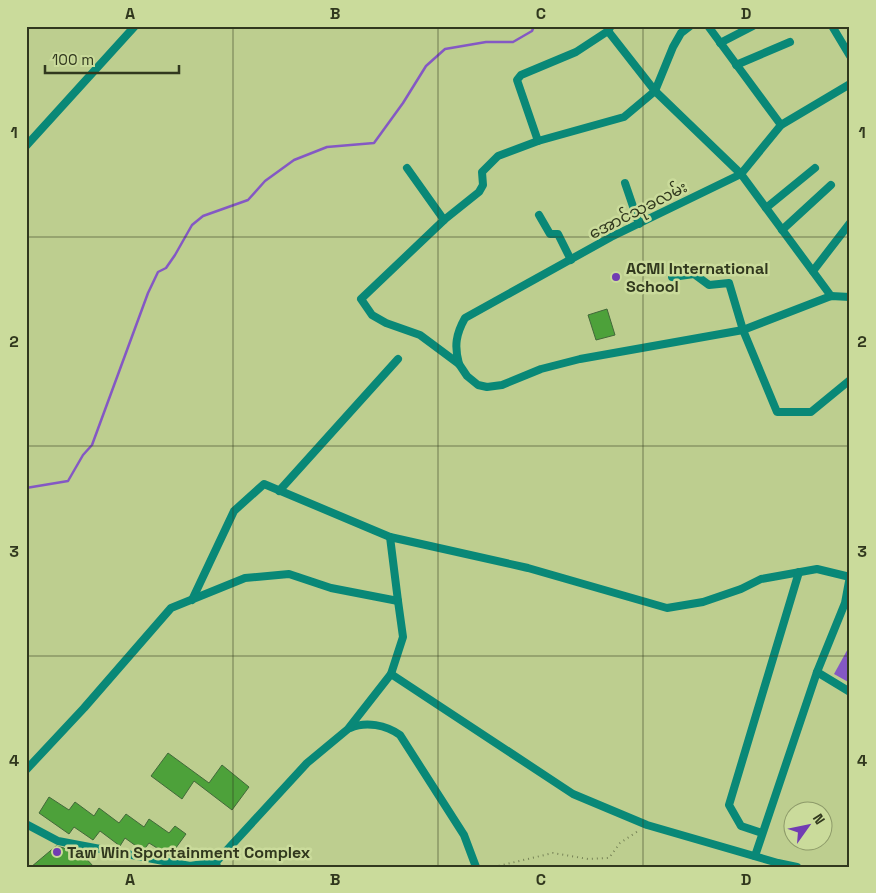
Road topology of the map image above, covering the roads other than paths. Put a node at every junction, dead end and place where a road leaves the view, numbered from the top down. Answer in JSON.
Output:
{"nodes":[{"id":1,"x":135,"y":26,"type":"edge"},
{"id":2,"x":690,"y":26,"type":"edge"},
{"id":3,"x":708,"y":26,"type":"edge"},
{"id":4,"x":753,"y":26,"type":"edge"},
{"id":5,"x":832,"y":26,"type":"edge"},
{"id":6,"x":610,"y":29,"type":"edge"},
{"id":7,"x":790,"y":42,"type":"dead end"},
{"id":8,"x":720,"y":44,"type":"junction"},
{"id":9,"x":850,"y":56,"type":"edge"},
{"id":10,"x":736,"y":65,"type":"junction"},
{"id":11,"x":850,"y":84,"type":"edge"},
{"id":12,"x":655,"y":90,"type":"junction"},
{"id":13,"x":781,"y":125,"type":"junction"},
{"id":14,"x":538,"y":141,"type":"junction"},
{"id":15,"x":26,"y":146,"type":"edge"},
{"id":16,"x":407,"y":168,"type":"dead end"},
{"id":17,"x":815,"y":168,"type":"dead end"},
{"id":18,"x":740,"y":174,"type":"junction"},
{"id":19,"x":626,"y":183,"type":"dead end"},
{"id":20,"x":832,"y":185,"type":"dead end"},
{"id":21,"x":766,"y":208,"type":"junction"},
{"id":22,"x":539,"y":215,"type":"dead end"},
{"id":23,"x":444,"y":220,"type":"junction"},
{"id":24,"x":850,"y":223,"type":"edge"},
{"id":25,"x":639,"y":224,"type":"junction"},
{"id":26,"x":782,"y":230,"type":"junction"},
{"id":27,"x":571,"y":260,"type":"junction"},
{"id":28,"x":813,"y":271,"type":"junction"},
{"id":29,"x":672,"y":276,"type":"dead end"},
{"id":30,"x":831,"y":296,"type":"junction"},
{"id":31,"x":850,"y":297,"type":"edge"},
{"id":32,"x":743,"y":330,"type":"junction"},
{"id":33,"x":398,"y":359,"type":"dead end"},
{"id":34,"x":458,"y":364,"type":"junction"},
{"id":35,"x":850,"y":380,"type":"edge"},
{"id":36,"x":279,"y":491,"type":"junction"},
{"id":37,"x":390,"y":537,"type":"junction"},
{"id":38,"x":799,"y":572,"type":"junction"},
{"id":39,"x":850,"y":577,"type":"edge"},
{"id":40,"x":849,"y":593,"type":"edge"},
{"id":41,"x":192,"y":600,"type":"junction"},
{"id":42,"x":398,"y":602,"type":"junction"},
{"id":43,"x":818,"y":672,"type":"junction"},
{"id":44,"x":392,"y":674,"type":"junction"},
{"id":45,"x":850,"y":692,"type":"edge"},
{"id":46,"x":348,"y":729,"type":"junction"},
{"id":47,"x":26,"y":770,"type":"edge"},
{"id":48,"x":26,"y":824,"type":"edge"},
{"id":49,"x":762,"y":833,"type":"junction"},
{"id":50,"x":754,"y":856,"type":"junction"},
{"id":51,"x":217,"y":864,"type":"edge"},
{"id":52,"x":476,"y":867,"type":"edge"},
{"id":53,"x":797,"y":867,"type":"edge"}],
"edges":[{"from":1,"to":15,"type":"street"},
{"from":2,"to":12,"type":"street"},
{"from":3,"to":8,"type":"street"},
{"from":4,"to":8,"type":"street"},
{"from":5,"to":9,"type":"street"},
{"from":6,"to":12,"type":"street"},
{"from":6,"to":14,"type":"street"},
{"from":7,"to":10,"type":"street"},
{"from":8,"to":10,"type":"street"},
{"from":10,"to":13,"type":"street"},
{"from":11,"to":13,"type":"street","name":"အောင်သုခလမ်း"},
{"from":12,"to":14,"type":"street"},
{"from":12,"to":18,"type":"street"},
{"from":13,"to":18,"type":"street","name":"အောင်သုခလမ်း"},
{"from":14,"to":23,"type":"street"},
{"from":16,"to":23,"type":"street"},
{"from":17,"to":21,"type":"street"},
{"from":18,"to":21,"type":"street"},
{"from":18,"to":25,"type":"street","name":"အောင်သုခလမ်း"},
{"from":19,"to":25,"type":"street"},
{"from":20,"to":26,"type":"street"},
{"from":21,"to":26,"type":"street"},
{"from":22,"to":27,"type":"street"},
{"from":23,"to":34,"type":"street"},
{"from":24,"to":28,"type":"street"},
{"from":25,"to":27,"type":"street","name":"အောင်သုခလမ်း"},
{"from":26,"to":28,"type":"street"},
{"from":27,"to":34,"type":"street","name":"အောင်သုခလမ်း"},
{"from":28,"to":30,"type":"street"},
{"from":29,"to":32,"type":"street"},
{"from":30,"to":31,"type":"street"},
{"from":30,"to":32,"type":"street"},
{"from":32,"to":34,"type":"street"},
{"from":32,"to":35,"type":"street"},
{"from":33,"to":36,"type":"street"},
{"from":36,"to":37,"type":"street"},
{"from":36,"to":41,"type":"street"},
{"from":37,"to":38,"type":"street"},
{"from":37,"to":42,"type":"street"},
{"from":38,"to":39,"type":"street"},
{"from":38,"to":49,"type":"street"},
{"from":39,"to":40,"type":"street"},
{"from":40,"to":43,"type":"street"},
{"from":41,"to":42,"type":"street"},
{"from":41,"to":47,"type":"street"},
{"from":42,"to":44,"type":"street"},
{"from":43,"to":45,"type":"street"},
{"from":43,"to":49,"type":"street"},
{"from":44,"to":46,"type":"street"},
{"from":44,"to":50,"type":"street"},
{"from":46,"to":51,"type":"street"},
{"from":46,"to":52,"type":"street"},
{"from":48,"to":51,"type":"street"},
{"from":49,"to":50,"type":"street"},
{"from":50,"to":53,"type":"street"}]}
